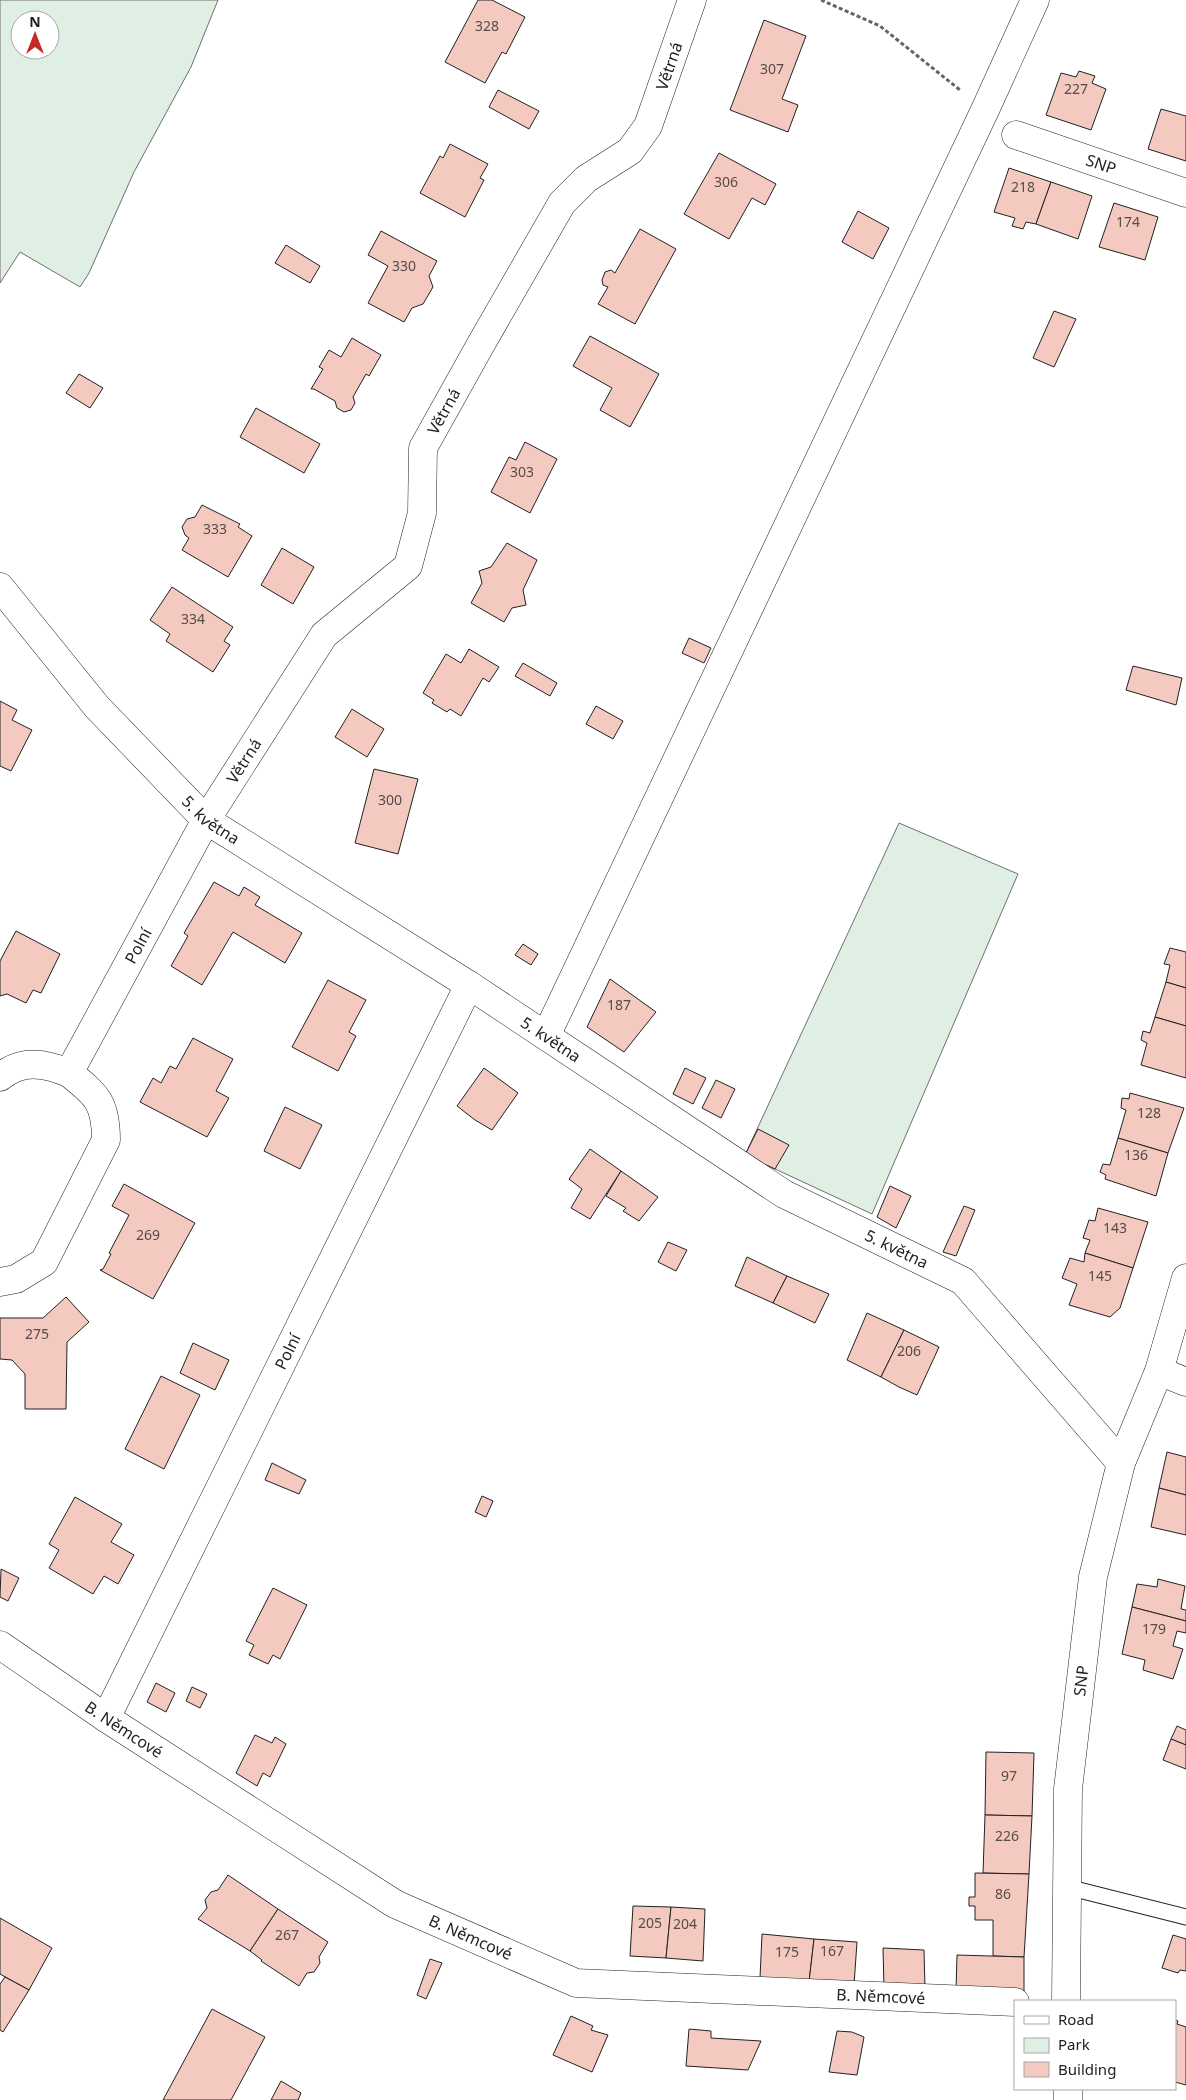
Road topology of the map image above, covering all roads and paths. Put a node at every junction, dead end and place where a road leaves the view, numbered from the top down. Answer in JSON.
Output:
{"nodes":[{"id":1,"x":692,"y":0,"type":"edge"},
{"id":2,"x":820,"y":0,"type":"edge"},
{"id":3,"x":1035,"y":0,"type":"edge"},
{"id":4,"x":985,"y":110,"type":"junction"},
{"id":5,"x":1016,"y":135,"type":"dead end"},
{"id":6,"x":1186,"y":192,"type":"edge"},
{"id":7,"x":0,"y":587,"type":"edge"},
{"id":8,"x":206,"y":820,"type":"junction"},
{"id":9,"x":469,"y":985,"type":"junction"},
{"id":10,"x":546,"y":1036,"type":"junction"},
{"id":11,"x":69,"y":1073,"type":"junction"},
{"id":12,"x":0,"y":1077,"type":"edge"},
{"id":13,"x":1186,"y":1278,"type":"edge"},
{"id":14,"x":0,"y":1282,"type":"edge"},
{"id":15,"x":1159,"y":1371,"type":"junction"},
{"id":16,"x":1186,"y":1382,"type":"edge"},
{"id":17,"x":1121,"y":1463,"type":"junction"},
{"id":18,"x":0,"y":1645,"type":"edge"},
{"id":19,"x":106,"y":1718,"type":"junction"},
{"id":20,"x":1067,"y":1886,"type":"junction"},
{"id":21,"x":1186,"y":1917,"type":"edge"},
{"id":22,"x":1066,"y":2000,"type":"edge"},
{"id":23,"x":1014,"y":2002,"type":"edge"}],
"edges":[{"from":1,"to":8,"type":"street","name":"Větrná"},
{"from":2,"to":4,"type":"path"},
{"from":3,"to":4,"type":"street"},
{"from":4,"to":10,"type":"street"},
{"from":5,"to":6,"type":"street","name":"SNP"},
{"from":7,"to":8,"type":"street","name":"5. května"},
{"from":8,"to":9,"type":"street","name":"5. května"},
{"from":8,"to":11,"type":"street","name":"Polní"},
{"from":9,"to":10,"type":"street","name":"5. května"},
{"from":9,"to":19,"type":"street","name":"Polní"},
{"from":10,"to":17,"type":"street","name":"5. května"},
{"from":11,"to":12,"type":"street"},
{"from":11,"to":14,"type":"street"},
{"from":13,"to":15,"type":"street","name":"SNP"},
{"from":15,"to":16,"type":"street"},
{"from":15,"to":17,"type":"street","name":"SNP"},
{"from":17,"to":20,"type":"street","name":"SNP"},
{"from":18,"to":19,"type":"street","name":"B. Němcové"},
{"from":19,"to":23,"type":"street","name":"B. Němcové"},
{"from":20,"to":21,"type":"lane"},
{"from":20,"to":22,"type":"street","name":"SNP"}]}
